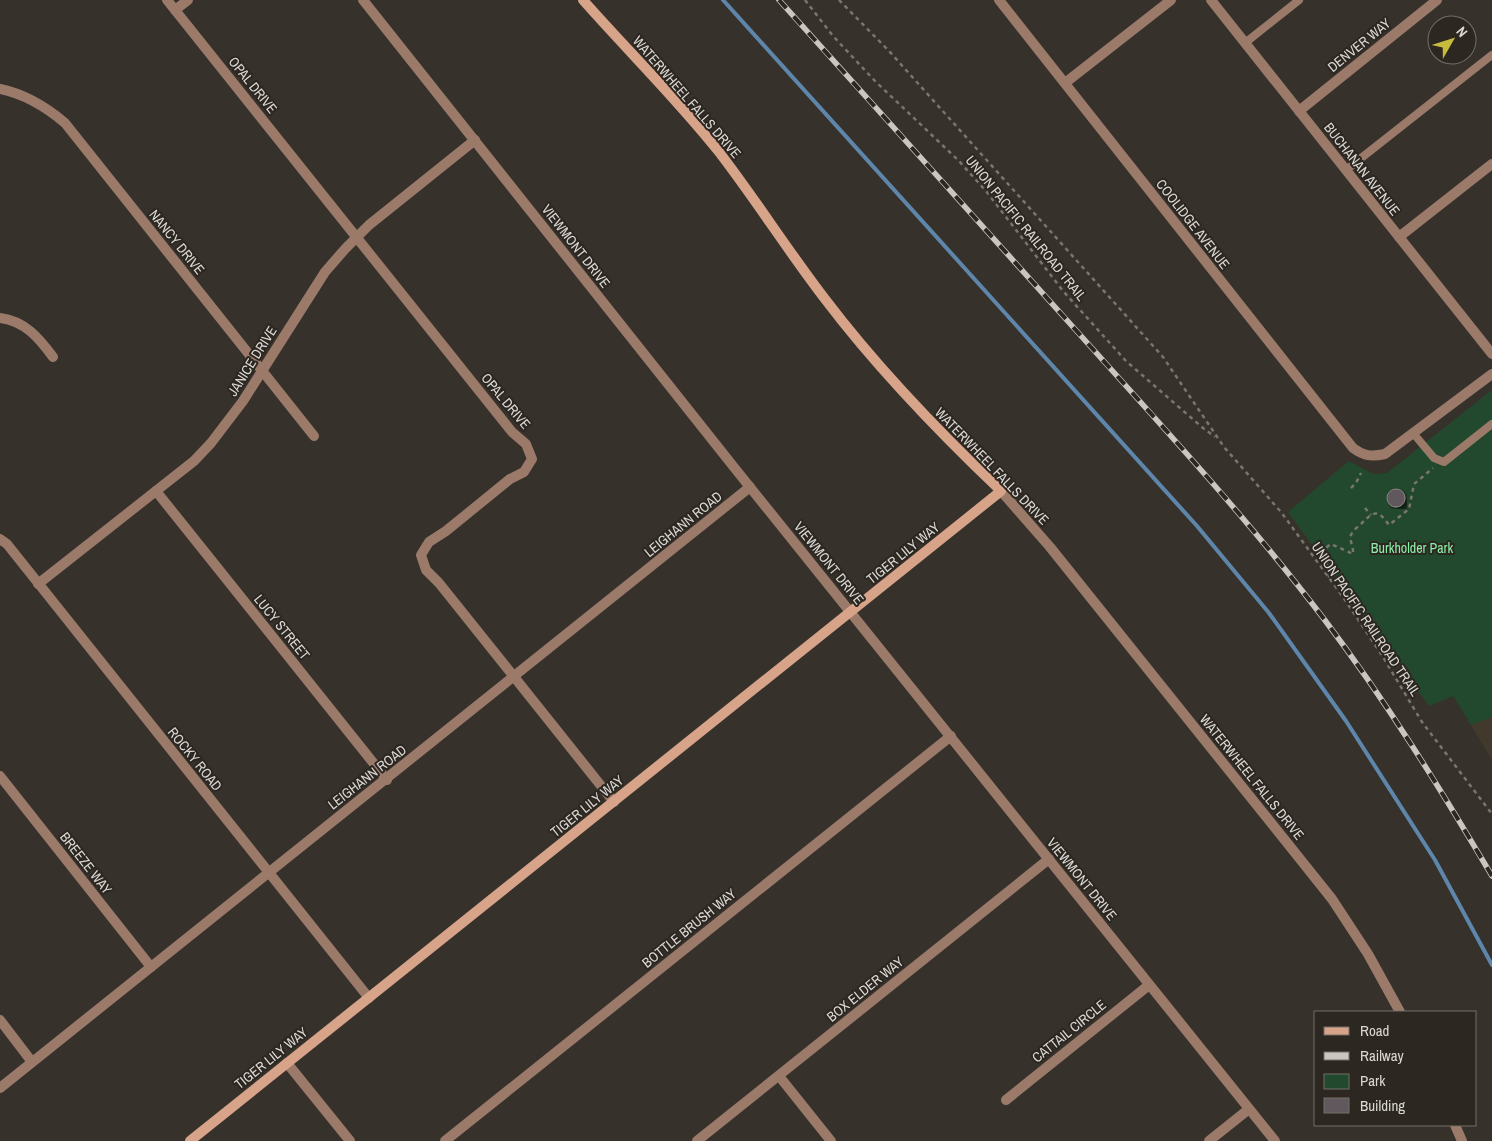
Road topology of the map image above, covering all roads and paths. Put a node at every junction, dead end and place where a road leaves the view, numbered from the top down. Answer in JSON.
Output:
{"nodes":[{"id":1,"x":167,"y":0,"type":"edge"},
{"id":2,"x":188,"y":0,"type":"edge"},
{"id":3,"x":363,"y":0,"type":"edge"},
{"id":4,"x":583,"y":0,"type":"edge"},
{"id":5,"x":805,"y":0,"type":"edge"},
{"id":6,"x":839,"y":0,"type":"edge"},
{"id":7,"x":999,"y":0,"type":"edge"},
{"id":8,"x":1171,"y":0,"type":"edge"},
{"id":9,"x":1211,"y":0,"type":"edge"},
{"id":10,"x":1299,"y":0,"type":"edge"},
{"id":11,"x":1437,"y":0,"type":"edge"},
{"id":12,"x":175,"y":10,"type":"junction"},
{"id":13,"x":1245,"y":43,"type":"junction"},
{"id":14,"x":1492,"y":55,"type":"edge"},
{"id":15,"x":1065,"y":83,"type":"junction"},
{"id":16,"x":0,"y":89,"type":"edge"},
{"id":17,"x":1299,"y":111,"type":"junction"},
{"id":18,"x":475,"y":140,"type":"junction"},
{"id":19,"x":1492,"y":164,"type":"edge"},
{"id":20,"x":1346,"y":170,"type":"junction"},
{"id":21,"x":356,"y":236,"type":"junction"},
{"id":22,"x":1399,"y":237,"type":"junction"},
{"id":23,"x":0,"y":318,"type":"edge"},
{"id":24,"x":1492,"y":354,"type":"edge"},
{"id":25,"x":54,"y":357,"type":"dead end"},
{"id":26,"x":262,"y":371,"type":"junction"},
{"id":27,"x":1492,"y":374,"type":"edge"},
{"id":28,"x":1492,"y":424,"type":"edge"},
{"id":29,"x":1413,"y":433,"type":"junction"},
{"id":30,"x":314,"y":436,"type":"dead end"},
{"id":31,"x":1218,"y":439,"type":"junction"},
{"id":32,"x":1439,"y":461,"type":"junction"},
{"id":33,"x":1361,"y":473,"type":"dead end"},
{"id":34,"x":750,"y":487,"type":"junction"},
{"id":35,"x":1351,"y":488,"type":"dead end"},
{"id":36,"x":156,"y":491,"type":"junction"},
{"id":37,"x":1001,"y":491,"type":"junction"},
{"id":38,"x":1365,"y":508,"type":"dead end"},
{"id":39,"x":1370,"y":515,"type":"junction"},
{"id":40,"x":0,"y":539,"type":"edge"},
{"id":41,"x":1328,"y":577,"type":"junction"},
{"id":42,"x":38,"y":584,"type":"junction"},
{"id":43,"x":851,"y":612,"type":"junction"},
{"id":44,"x":514,"y":677,"type":"junction"},
{"id":45,"x":950,"y":736,"type":"junction"},
{"id":46,"x":0,"y":776,"type":"edge"},
{"id":47,"x":386,"y":780,"type":"junction"},
{"id":48,"x":614,"y":802,"type":"junction"},
{"id":49,"x":1492,"y":814,"type":"edge"},
{"id":50,"x":1049,"y":859,"type":"junction"},
{"id":51,"x":268,"y":873,"type":"junction"},
{"id":52,"x":151,"y":967,"type":"junction"},
{"id":53,"x":1149,"y":985,"type":"junction"},
{"id":54,"x":369,"y":998,"type":"junction"},
{"id":55,"x":1399,"y":1011,"type":"edge"},
{"id":56,"x":0,"y":1020,"type":"edge"},
{"id":57,"x":32,"y":1062,"type":"junction"},
{"id":58,"x":287,"y":1063,"type":"junction"},
{"id":59,"x":779,"y":1076,"type":"junction"},
{"id":60,"x":0,"y":1088,"type":"edge"},
{"id":61,"x":1006,"y":1100,"type":"dead end"},
{"id":62,"x":1249,"y":1109,"type":"junction"},
{"id":63,"x":1455,"y":1126,"type":"edge"},
{"id":64,"x":1460,"y":1140,"type":"edge"},
{"id":65,"x":190,"y":1141,"type":"edge"},
{"id":66,"x":350,"y":1141,"type":"edge"},
{"id":67,"x":445,"y":1141,"type":"edge"},
{"id":68,"x":697,"y":1141,"type":"edge"},
{"id":69,"x":830,"y":1141,"type":"edge"},
{"id":70,"x":1209,"y":1141,"type":"edge"},
{"id":71,"x":1275,"y":1141,"type":"edge"}],
"edges":[{"from":1,"to":12,"type":"street","name":"OPAL DRIVE"},
{"from":2,"to":12,"type":"street"},
{"from":3,"to":18,"type":"street","name":"VIEWMONT DRIVE"},
{"from":4,"to":37,"type":"street","name":"WATERWHEEL FALLS DRIVE"},
{"from":5,"to":31,"type":"path","name":"UNION PACIFIC RAILROAD TRAIL"},
{"from":6,"to":31,"type":"path","name":"UNION PACIFIC RAILROAD TRAIL"},
{"from":7,"to":15,"type":"street","name":"COOLIDGE AVENUE"},
{"from":8,"to":15,"type":"street"},
{"from":9,"to":13,"type":"street","name":"BUCHANAN AVENUE"},
{"from":10,"to":13,"type":"lane"},
{"from":11,"to":17,"type":"street","name":"DENVER WAY"},
{"from":12,"to":21,"type":"street","name":"OPAL DRIVE"},
{"from":13,"to":17,"type":"street","name":"BUCHANAN AVENUE"},
{"from":14,"to":20,"type":"lane"},
{"from":15,"to":29,"type":"street","name":"COOLIDGE AVENUE"},
{"from":16,"to":26,"type":"street","name":"NANCY DRIVE"},
{"from":17,"to":20,"type":"street","name":"BUCHANAN AVENUE"},
{"from":18,"to":21,"type":"street","name":"JANICE DRIVE"},
{"from":18,"to":34,"type":"street","name":"VIEWMONT DRIVE"},
{"from":19,"to":22,"type":"street"},
{"from":20,"to":22,"type":"street","name":"BUCHANAN AVENUE"},
{"from":21,"to":26,"type":"street","name":"JANICE DRIVE"},
{"from":21,"to":44,"type":"street","name":"OPAL DRIVE"},
{"from":22,"to":24,"type":"street","name":"BUCHANAN AVENUE"},
{"from":23,"to":25,"type":"street"},
{"from":26,"to":30,"type":"street","name":"NANCY DRIVE"},
{"from":26,"to":36,"type":"street","name":"JANICE DRIVE"},
{"from":27,"to":29,"type":"street"},
{"from":28,"to":32,"type":"lane"},
{"from":29,"to":32,"type":"lane"},
{"from":31,"to":41,"type":"path","name":"UNION PACIFIC RAILROAD TRAIL"},
{"from":32,"to":39,"type":"path"},
{"from":33,"to":35,"type":"path"},
{"from":34,"to":43,"type":"street","name":"VIEWMONT DRIVE"},
{"from":34,"to":44,"type":"street","name":"LEIGHANN ROAD"},
{"from":36,"to":42,"type":"street","name":"JANICE DRIVE"},
{"from":36,"to":47,"type":"street","name":"LUCY STREET"},
{"from":37,"to":43,"type":"street","name":"TIGER LILY WAY"},
{"from":37,"to":55,"type":"street","name":"WATERWHEEL FALLS DRIVE"},
{"from":38,"to":39,"type":"path"},
{"from":39,"to":41,"type":"path"},
{"from":40,"to":42,"type":"street","name":"ROCKY ROAD"},
{"from":41,"to":49,"type":"path","name":"UNION PACIFIC RAILROAD TRAIL"},
{"from":42,"to":51,"type":"street","name":"ROCKY ROAD"},
{"from":43,"to":45,"type":"street","name":"VIEWMONT DRIVE"},
{"from":43,"to":48,"type":"street","name":"TIGER LILY WAY"},
{"from":44,"to":47,"type":"street","name":"LEIGHANN ROAD"},
{"from":44,"to":48,"type":"street","name":"OPAL DRIVE"},
{"from":45,"to":50,"type":"street","name":"VIEWMONT DRIVE"},
{"from":45,"to":67,"type":"street","name":"BOTTLE BRUSH WAY"},
{"from":46,"to":52,"type":"street","name":"BREEZE WAY"},
{"from":47,"to":51,"type":"street","name":"LEIGHANN ROAD"},
{"from":48,"to":54,"type":"street","name":"TIGER LILY WAY"},
{"from":50,"to":53,"type":"street","name":"VIEWMONT DRIVE"},
{"from":50,"to":59,"type":"street","name":"BOX ELDER WAY"},
{"from":51,"to":52,"type":"street","name":"LEIGHANN ROAD"},
{"from":51,"to":54,"type":"street","name":"ROCKY ROAD"},
{"from":52,"to":57,"type":"street","name":"LEIGHANN ROAD"},
{"from":53,"to":61,"type":"street","name":"CATTAIL CIRCLE"},
{"from":53,"to":62,"type":"street","name":"VIEWMONT DRIVE"},
{"from":54,"to":58,"type":"street","name":"TIGER LILY WAY"},
{"from":56,"to":57,"type":"street"},
{"from":57,"to":60,"type":"street","name":"LEIGHANN ROAD"},
{"from":58,"to":65,"type":"street","name":"TIGER LILY WAY"},
{"from":58,"to":66,"type":"street"},
{"from":59,"to":68,"type":"street","name":"BOX ELDER WAY"},
{"from":59,"to":69,"type":"street"},
{"from":62,"to":70,"type":"street"},
{"from":62,"to":71,"type":"street","name":"VIEWMONT DRIVE"},
{"from":63,"to":64,"type":"street"}]}
